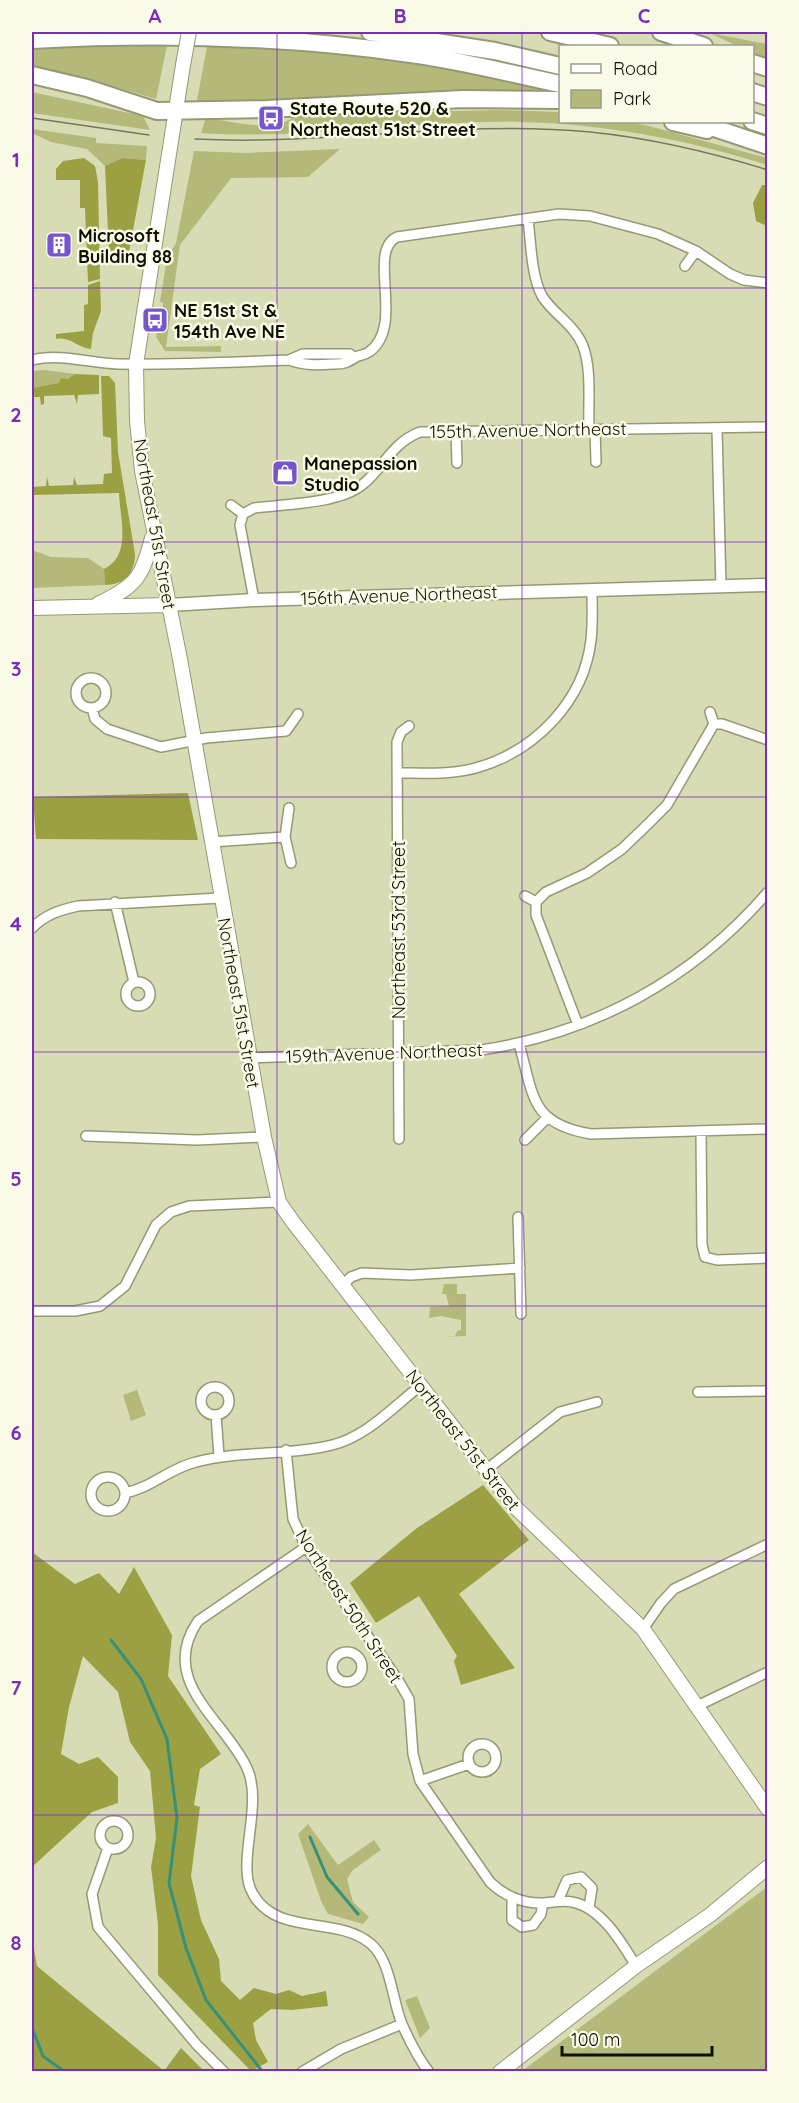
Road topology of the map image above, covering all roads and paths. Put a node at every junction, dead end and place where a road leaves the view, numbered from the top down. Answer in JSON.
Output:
{"nodes":[{"id":1,"x":189,"y":32,"type":"edge"},
{"id":2,"x":370,"y":32,"type":"edge"},
{"id":3,"x":550,"y":32,"type":"edge"},
{"id":4,"x":661,"y":32,"type":"edge"},
{"id":5,"x":32,"y":40,"type":"edge"},
{"id":6,"x":606,"y":45,"type":"edge"},
{"id":7,"x":701,"y":45,"type":"edge"},
{"id":8,"x":559,"y":66,"type":"edge"},
{"id":9,"x":32,"y":75,"type":"edge"},
{"id":10,"x":559,"y":84,"type":"edge"},
{"id":11,"x":559,"y":100,"type":"edge"},
{"id":12,"x":176,"y":112,"type":"junction"},
{"id":13,"x":678,"y":123,"type":"edge"},
{"id":14,"x":699,"y":123,"type":"edge"},
{"id":15,"x":746,"y":139,"type":"junction"},
{"id":16,"x":768,"y":146,"type":"edge"},
{"id":17,"x":528,"y":219,"type":"junction"},
{"id":18,"x":696,"y":251,"type":"junction"},
{"id":19,"x":685,"y":266,"type":"dead end"},
{"id":20,"x":768,"y":283,"type":"edge"},
{"id":21,"x":32,"y":360,"type":"edge"},
{"id":22,"x":136,"y":364,"type":"junction"},
{"id":23,"x":768,"y":427,"type":"edge"},
{"id":24,"x":592,"y":429,"type":"junction"},
{"id":25,"x":717,"y":429,"type":"junction"},
{"id":26,"x":456,"y":431,"type":"junction"},
{"id":27,"x":596,"y":462,"type":"dead end"},
{"id":28,"x":457,"y":463,"type":"dead end"},
{"id":29,"x":231,"y":505,"type":"dead end"},
{"id":30,"x":243,"y":514,"type":"junction"},
{"id":31,"x":154,"y":532,"type":"junction"},
{"id":32,"x":768,"y":585,"type":"edge"},
{"id":33,"x":721,"y":586,"type":"junction"},
{"id":34,"x":592,"y":590,"type":"junction"},
{"id":35,"x":254,"y":600,"type":"junction"},
{"id":36,"x":95,"y":605,"type":"junction"},
{"id":37,"x":169,"y":605,"type":"junction"},
{"id":38,"x":32,"y":608,"type":"edge"},
{"id":39,"x":92,"y":708,"type":"dead end"},
{"id":40,"x":710,"y":712,"type":"dead end"},
{"id":41,"x":298,"y":714,"type":"dead end"},
{"id":42,"x":714,"y":724,"type":"junction"},
{"id":43,"x":409,"y":726,"type":"dead end"},
{"id":44,"x":193,"y":740,"type":"junction"},
{"id":45,"x":768,"y":740,"type":"edge"},
{"id":46,"x":397,"y":773,"type":"junction"},
{"id":47,"x":289,"y":808,"type":"dead end"},
{"id":48,"x":285,"y":837,"type":"junction"},
{"id":49,"x":211,"y":842,"type":"junction"},
{"id":50,"x":291,"y":863,"type":"dead end"},
{"id":51,"x":768,"y":892,"type":"edge"},
{"id":52,"x":525,"y":896,"type":"dead end"},
{"id":53,"x":220,"y":898,"type":"junction"},
{"id":54,"x":115,"y":902,"type":"junction"},
{"id":55,"x":536,"y":902,"type":"junction"},
{"id":56,"x":32,"y":928,"type":"edge"},
{"id":57,"x":134,"y":982,"type":"dead end"},
{"id":58,"x":578,"y":1025,"type":"junction"},
{"id":59,"x":519,"y":1044,"type":"junction"},
{"id":60,"x":398,"y":1053,"type":"junction"},
{"id":61,"x":250,"y":1058,"type":"junction"},
{"id":62,"x":546,"y":1119,"type":"junction"},
{"id":63,"x":768,"y":1129,"type":"edge"},
{"id":64,"x":701,"y":1131,"type":"junction"},
{"id":65,"x":86,"y":1136,"type":"dead end"},
{"id":66,"x":264,"y":1137,"type":"junction"},
{"id":67,"x":399,"y":1139,"type":"dead end"},
{"id":68,"x":525,"y":1140,"type":"dead end"},
{"id":69,"x":279,"y":1202,"type":"junction"},
{"id":70,"x":518,"y":1217,"type":"dead end"},
{"id":71,"x":768,"y":1258,"type":"edge"},
{"id":72,"x":519,"y":1268,"type":"junction"},
{"id":73,"x":342,"y":1286,"type":"junction"},
{"id":74,"x":32,"y":1311,"type":"edge"},
{"id":75,"x":521,"y":1314,"type":"dead end"},
{"id":76,"x":420,"y":1386,"type":"junction"},
{"id":77,"x":768,"y":1391,"type":"edge"},
{"id":78,"x":698,"y":1392,"type":"dead end"},
{"id":79,"x":597,"y":1402,"type":"dead end"},
{"id":80,"x":216,"y":1415,"type":"dead end"},
{"id":81,"x":286,"y":1450,"type":"junction"},
{"id":82,"x":219,"y":1456,"type":"junction"},
{"id":83,"x":486,"y":1470,"type":"junction"},
{"id":84,"x":125,"y":1493,"type":"dead end"},
{"id":85,"x":768,"y":1544,"type":"edge"},
{"id":86,"x":306,"y":1547,"type":"junction"},
{"id":87,"x":643,"y":1629,"type":"junction"},
{"id":88,"x":375,"y":1647,"type":"junction"},
{"id":89,"x":359,"y":1659,"type":"dead end"},
{"id":90,"x":768,"y":1672,"type":"edge"},
{"id":91,"x":697,"y":1706,"type":"junction"},
{"id":92,"x":469,"y":1764,"type":"dead end"},
{"id":93,"x":420,"y":1781,"type":"junction"},
{"id":94,"x":768,"y":1809,"type":"edge"},
{"id":95,"x":108,"y":1848,"type":"dead end"},
{"id":96,"x":768,"y":1867,"type":"edge"},
{"id":97,"x":512,"y":1898,"type":"junction"},
{"id":98,"x":558,"y":1901,"type":"junction"},
{"id":99,"x":543,"y":1903,"type":"junction"},
{"id":100,"x":589,"y":1908,"type":"junction"},
{"id":101,"x":636,"y":1966,"type":"junction"},
{"id":102,"x":402,"y":2024,"type":"junction"},
{"id":103,"x":224,"y":2072,"type":"edge"},
{"id":104,"x":302,"y":2072,"type":"edge"},
{"id":105,"x":429,"y":2072,"type":"edge"},
{"id":106,"x":500,"y":2072,"type":"edge"}],
"edges":[{"from":1,"to":12,"type":"main road","name":"Northeast 51st Street","bridge":true},
{"from":2,"to":8,"type":"highway"},
{"from":3,"to":6,"type":"highway"},
{"from":4,"to":7,"type":"highway"},
{"from":5,"to":10,"type":"highway"},
{"from":9,"to":12,"type":"highway"},
{"from":11,"to":12,"type":"highway"},
{"from":12,"to":22,"type":"main road","name":"Northeast 51st Street"},
{"from":13,"to":15,"type":"highway"},
{"from":14,"to":15,"type":"highway"},
{"from":15,"to":16,"type":"highway"},
{"from":17,"to":18,"type":"street"},
{"from":17,"to":22,"type":"street"},
{"from":17,"to":24,"type":"street"},
{"from":18,"to":19,"type":"street"},
{"from":18,"to":20,"type":"street"},
{"from":21,"to":22,"type":"street"},
{"from":22,"to":31,"type":"main road","name":"Northeast 51st Street"},
{"from":23,"to":25,"type":"street","name":"155th Avenue Northeast"},
{"from":24,"to":25,"type":"street","name":"155th Avenue Northeast"},
{"from":24,"to":26,"type":"street","name":"155th Avenue Northeast"},
{"from":24,"to":27,"type":"street"},
{"from":25,"to":33,"type":"street"},
{"from":26,"to":28,"type":"street"},
{"from":26,"to":30,"type":"street","name":"155th Avenue Northeast"},
{"from":29,"to":30,"type":"street"},
{"from":30,"to":35,"type":"street"},
{"from":31,"to":36,"type":"main road"},
{"from":31,"to":37,"type":"main road","name":"Northeast 51st Street"},
{"from":32,"to":33,"type":"street","name":"156th Avenue Northeast"},
{"from":33,"to":34,"type":"street","name":"156th Avenue Northeast"},
{"from":34,"to":35,"type":"street","name":"156th Avenue Northeast"},
{"from":34,"to":46,"type":"street"},
{"from":35,"to":37,"type":"street","name":"156th Avenue Northeast"},
{"from":36,"to":37,"type":"main road","name":"156th Avenue Northeast"},
{"from":36,"to":38,"type":"main road","name":"156th Avenue Northeast"},
{"from":37,"to":44,"type":"main road","name":"Northeast 51st Street"},
{"from":39,"to":44,"type":"street"},
{"from":40,"to":42,"type":"street"},
{"from":41,"to":44,"type":"street"},
{"from":42,"to":45,"type":"street"},
{"from":42,"to":55,"type":"street"},
{"from":43,"to":46,"type":"street","name":"Northeast 53rd Street"},
{"from":44,"to":49,"type":"main road","name":"Northeast 51st Street"},
{"from":46,"to":60,"type":"street","name":"Northeast 53rd Street"},
{"from":47,"to":48,"type":"street"},
{"from":48,"to":49,"type":"street"},
{"from":48,"to":50,"type":"street"},
{"from":49,"to":53,"type":"main road","name":"Northeast 51st Street"},
{"from":51,"to":58,"type":"street","name":"159th Avenue Northeast"},
{"from":52,"to":55,"type":"street"},
{"from":53,"to":54,"type":"street"},
{"from":53,"to":61,"type":"main road","name":"Northeast 51st Street"},
{"from":54,"to":56,"type":"street"},
{"from":54,"to":57,"type":"street"},
{"from":55,"to":58,"type":"street"},
{"from":58,"to":59,"type":"street","name":"159th Avenue Northeast"},
{"from":59,"to":60,"type":"street","name":"159th Avenue Northeast"},
{"from":59,"to":62,"type":"street"},
{"from":60,"to":61,"type":"street","name":"159th Avenue Northeast"},
{"from":60,"to":67,"type":"street","name":"Northeast 53rd Street"},
{"from":61,"to":66,"type":"main road","name":"Northeast 51st Street"},
{"from":62,"to":64,"type":"street"},
{"from":62,"to":68,"type":"street"},
{"from":63,"to":64,"type":"street"},
{"from":64,"to":71,"type":"street"},
{"from":65,"to":66,"type":"street"},
{"from":66,"to":69,"type":"main road","name":"Northeast 51st Street"},
{"from":69,"to":73,"type":"main road","name":"Northeast 51st Street"},
{"from":69,"to":74,"type":"street"},
{"from":70,"to":72,"type":"street"},
{"from":72,"to":73,"type":"street"},
{"from":72,"to":75,"type":"street"},
{"from":73,"to":76,"type":"main road","name":"Northeast 51st Street"},
{"from":76,"to":81,"type":"street"},
{"from":76,"to":83,"type":"main road","name":"Northeast 51st Street"},
{"from":77,"to":78,"type":"street"},
{"from":79,"to":83,"type":"street"},
{"from":80,"to":82,"type":"street"},
{"from":81,"to":82,"type":"street"},
{"from":81,"to":86,"type":"street","name":"Northeast 50th Street"},
{"from":82,"to":84,"type":"street"},
{"from":83,"to":87,"type":"main road","name":"Northeast 51st Street"},
{"from":85,"to":87,"type":"street"},
{"from":86,"to":88,"type":"street","name":"Northeast 50th Street"},
{"from":86,"to":102,"type":"street"},
{"from":87,"to":91,"type":"main road","name":"Northeast 51st Street"},
{"from":88,"to":89,"type":"street"},
{"from":88,"to":93,"type":"street","name":"Northeast 50th Street"},
{"from":90,"to":91,"type":"street"},
{"from":91,"to":94,"type":"main road","name":"Northeast 51st Street"},
{"from":92,"to":93,"type":"street"},
{"from":93,"to":97,"type":"street","name":"Northeast 50th Street"},
{"from":95,"to":103,"type":"street"},
{"from":96,"to":101,"type":"main road"},
{"from":97,"to":99,"type":"street","name":"Northeast 50th Street"},
{"from":97,"to":99,"type":"street"},
{"from":98,"to":99,"type":"street","name":"Northeast 50th Street"},
{"from":98,"to":100,"type":"street","name":"Northeast 50th Street"},
{"from":98,"to":100,"type":"street"},
{"from":100,"to":101,"type":"street"},
{"from":101,"to":106,"type":"main road"},
{"from":102,"to":104,"type":"street"},
{"from":102,"to":105,"type":"street"}]}
